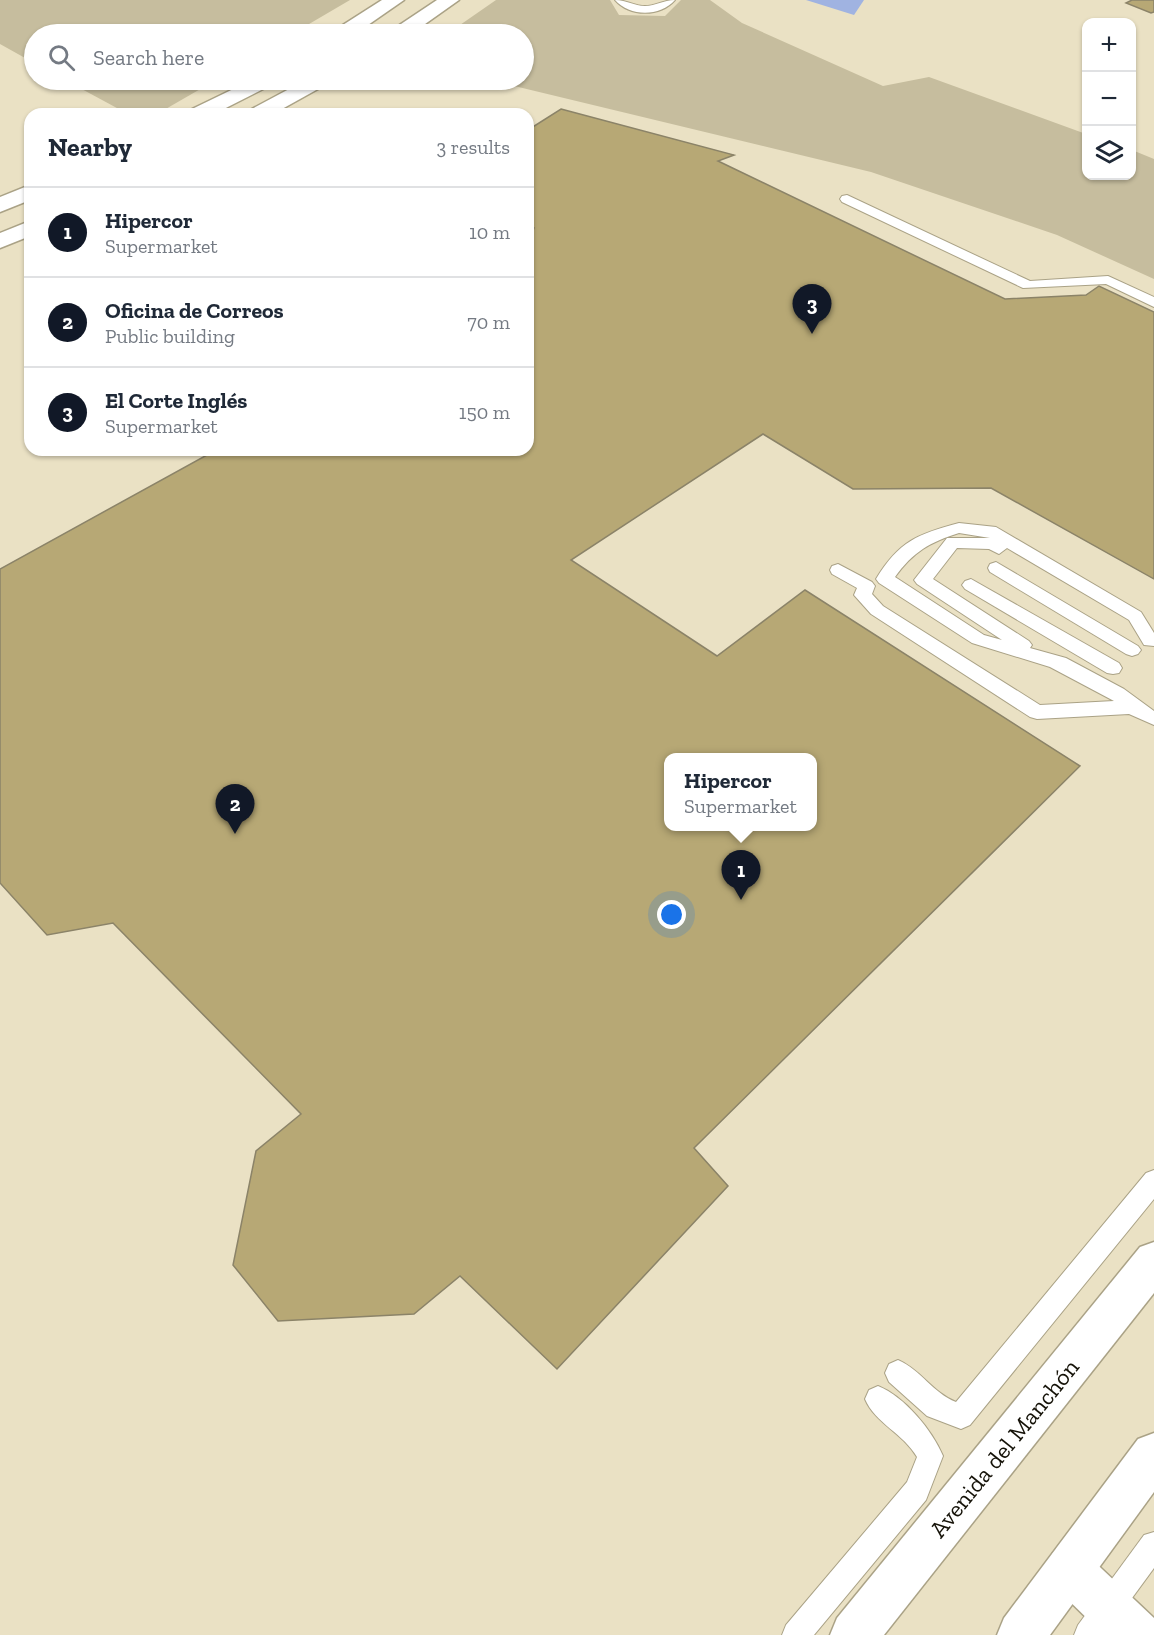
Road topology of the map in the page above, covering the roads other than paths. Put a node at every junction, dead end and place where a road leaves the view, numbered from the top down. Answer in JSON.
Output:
{"nodes":[{"id":1,"x":395,"y":0,"type":"edge"},
{"id":2,"x":450,"y":0,"type":"edge"},
{"id":3,"x":621,"y":0,"type":"edge"},
{"id":4,"x":669,"y":0,"type":"edge"},
{"id":5,"x":358,"y":24,"type":"edge"},
{"id":6,"x":414,"y":24,"type":"edge"},
{"id":7,"x":248,"y":90,"type":"edge"},
{"id":8,"x":300,"y":90,"type":"edge"},
{"id":9,"x":235,"y":97,"type":"junction"},
{"id":10,"x":210,"y":108,"type":"edge"},
{"id":11,"x":226,"y":108,"type":"edge"},
{"id":12,"x":267,"y":108,"type":"edge"},
{"id":13,"x":24,"y":195,"type":"edge"},
{"id":14,"x":848,"y":199,"type":"dead end"},
{"id":15,"x":0,"y":205,"type":"edge"},
{"id":16,"x":24,"y":208,"type":"edge"},
{"id":17,"x":0,"y":218,"type":"edge"},
{"id":18,"x":24,"y":231,"type":"edge"},
{"id":19,"x":0,"y":241,"type":"edge"},
{"id":20,"x":1154,"y":303,"type":"edge"},
{"id":21,"x":996,"y":568,"type":"dead end"},
{"id":22,"x":838,"y":570,"type":"dead end"},
{"id":23,"x":885,"y":579,"type":"junction"},
{"id":24,"x":971,"y":585,"type":"dead end"},
{"id":25,"x":866,"y":586,"type":"junction"},
{"id":26,"x":1152,"y":644,"type":"edge"},
{"id":27,"x":1131,"y":650,"type":"junction"},
{"id":28,"x":1060,"y":663,"type":"junction"},
{"id":29,"x":1113,"y":668,"type":"junction"},
{"id":30,"x":1124,"y":701,"type":"junction"},
{"id":31,"x":1154,"y":718,"type":"edge"},
{"id":32,"x":1154,"y":1181,"type":"edge"},
{"id":33,"x":1154,"y":1261,"type":"edge"},
{"id":34,"x":898,"y":1373,"type":"dead end"},
{"id":35,"x":878,"y":1399,"type":"dead end"},
{"id":36,"x":1154,"y":1455,"type":"edge"},
{"id":37,"x":1154,"y":1545,"type":"edge"},
{"id":38,"x":1069,"y":1569,"type":"junction"},
{"id":39,"x":1112,"y":1625,"type":"edge"},
{"id":40,"x":796,"y":1635,"type":"edge"},
{"id":41,"x":854,"y":1635,"type":"edge"},
{"id":42,"x":1021,"y":1635,"type":"edge"}],
"edges":[{"from":1,"to":5,"type":"main road"},
{"from":2,"to":6,"type":"main road"},
{"from":3,"to":4,"type":"lane"},
{"from":7,"to":9,"type":"main road"},
{"from":8,"to":12,"type":"main road"},
{"from":9,"to":10,"type":"main road"},
{"from":9,"to":11,"type":"main road"},
{"from":13,"to":15,"type":"main road"},
{"from":14,"to":20,"type":"lane"},
{"from":16,"to":17,"type":"main road"},
{"from":18,"to":19,"type":"main road"},
{"from":21,"to":27,"type":"lane"},
{"from":22,"to":25,"type":"lane"},
{"from":23,"to":25,"type":"lane"},
{"from":23,"to":26,"type":"lane"},
{"from":23,"to":28,"type":"lane"},
{"from":24,"to":29,"type":"lane"},
{"from":25,"to":30,"type":"lane"},
{"from":26,"to":27,"type":"lane"},
{"from":26,"to":28,"type":"lane"},
{"from":27,"to":29,"type":"lane"},
{"from":28,"to":30,"type":"lane"},
{"from":29,"to":30,"type":"lane"},
{"from":30,"to":31,"type":"lane"},
{"from":32,"to":34,"type":"lane"},
{"from":33,"to":41,"type":"main road","name":"Avenida del Manchón"},
{"from":35,"to":40,"type":"lane"},
{"from":36,"to":38,"type":"main road"},
{"from":37,"to":39,"type":"lane"},
{"from":38,"to":39,"type":"main road"},
{"from":38,"to":42,"type":"main road"}]}
